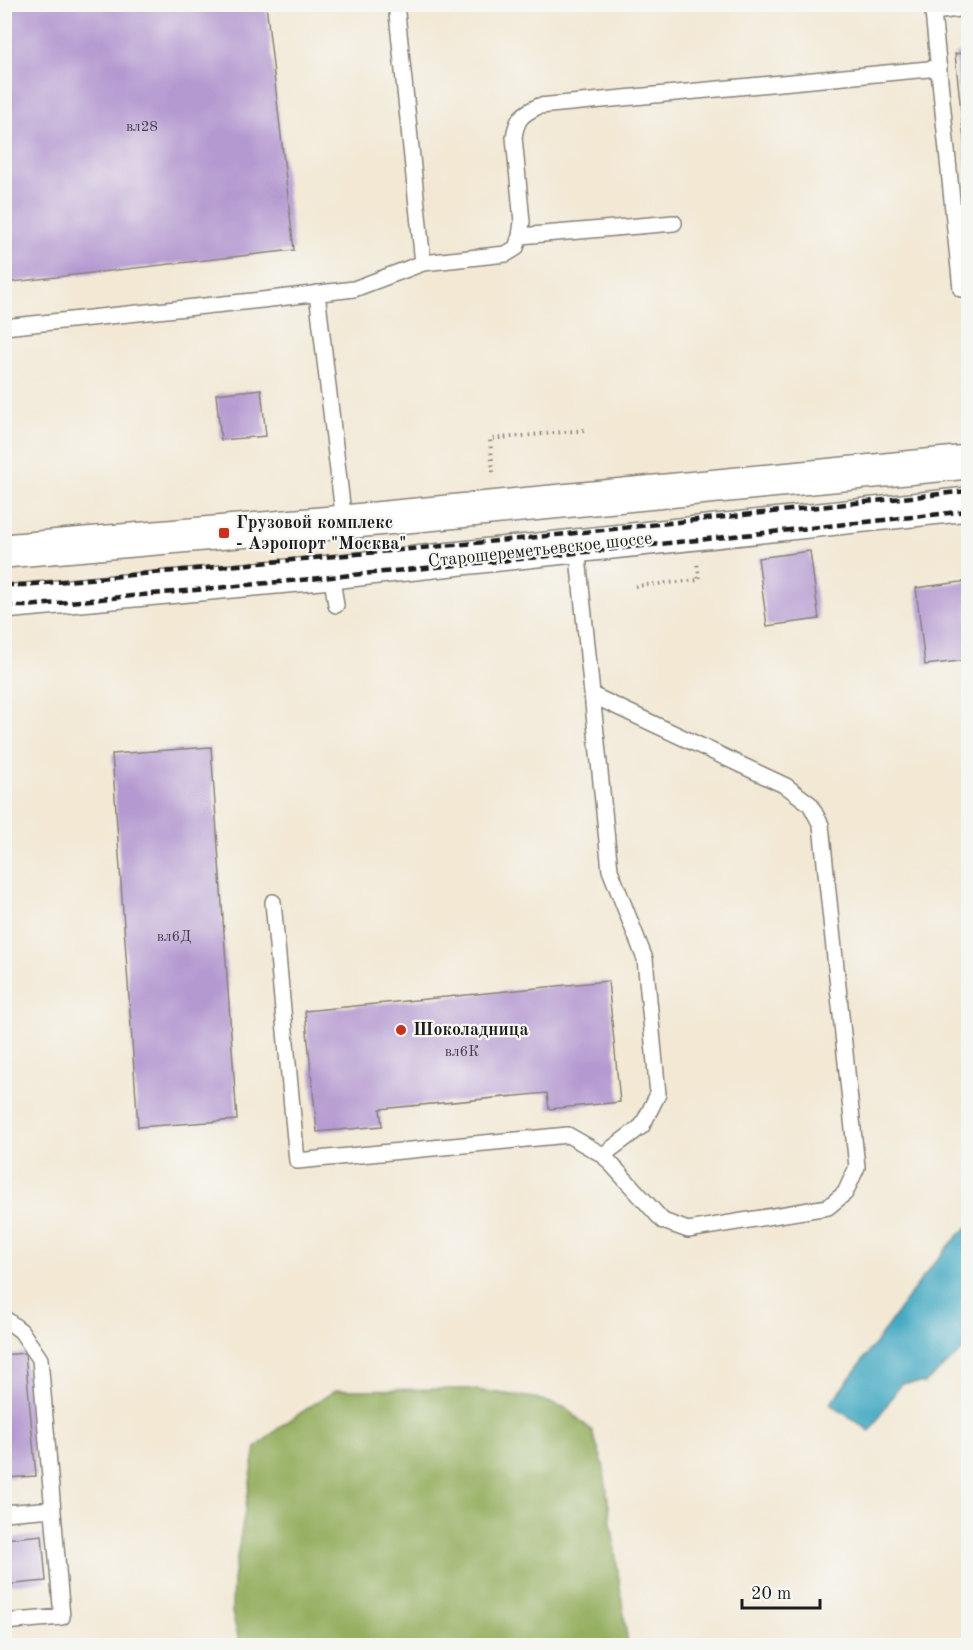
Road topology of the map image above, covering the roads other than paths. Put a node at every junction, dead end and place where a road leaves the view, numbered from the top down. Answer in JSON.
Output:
{"nodes":[{"id":1,"x":396,"y":4,"type":"edge"},
{"id":2,"x":969,"y":8,"type":"edge"},
{"id":3,"x":939,"y":68,"type":"junction"},
{"id":4,"x":674,"y":223,"type":"dead end"},
{"id":5,"x":520,"y":236,"type":"junction"},
{"id":6,"x":423,"y":263,"type":"junction"},
{"id":7,"x":961,"y":289,"type":"dead end"},
{"id":8,"x":317,"y":293,"type":"junction"},
{"id":9,"x":4,"y":327,"type":"edge"},
{"id":10,"x":969,"y":462,"type":"edge"},
{"id":11,"x":969,"y":504,"type":"edge"},
{"id":12,"x":344,"y":522,"type":"junction"},
{"id":13,"x":577,"y":547,"type":"junction"},
{"id":14,"x":4,"y":551,"type":"edge"},
{"id":15,"x":331,"y":572,"type":"junction"},
{"id":16,"x":4,"y":602,"type":"edge"},
{"id":17,"x":336,"y":605,"type":"dead end"},
{"id":18,"x":592,"y":695,"type":"junction"},
{"id":19,"x":273,"y":902,"type":"dead end"},
{"id":20,"x":603,"y":1155,"type":"junction"},
{"id":21,"x":4,"y":1318,"type":"edge"},
{"id":22,"x":53,"y":1509,"type":"junction"},
{"id":23,"x":4,"y":1513,"type":"edge"},
{"id":24,"x":4,"y":1622,"type":"edge"}],
"edges":[{"from":1,"to":6,"type":"lane"},
{"from":2,"to":3,"type":"lane"},
{"from":3,"to":5,"type":"lane"},
{"from":3,"to":7,"type":"lane"},
{"from":4,"to":5,"type":"lane"},
{"from":5,"to":6,"type":"lane"},
{"from":6,"to":8,"type":"lane"},
{"from":8,"to":9,"type":"lane"},
{"from":8,"to":12,"type":"lane"},
{"from":10,"to":12,"type":"main road"},
{"from":11,"to":13,"type":"main road","name":"Старошереметьевское шоссе"},
{"from":12,"to":14,"type":"main road"},
{"from":13,"to":15,"type":"main road","name":"Старошереметьевское шоссе"},
{"from":13,"to":18,"type":"lane"},
{"from":15,"to":16,"type":"main road","name":"Старошереметьевское шоссе"},
{"from":15,"to":17,"type":"lane"},
{"from":18,"to":20,"type":"lane"},
{"from":18,"to":20,"type":"lane"},
{"from":19,"to":20,"type":"lane"},
{"from":21,"to":22,"type":"lane"},
{"from":22,"to":23,"type":"lane"},
{"from":22,"to":24,"type":"lane"}]}
